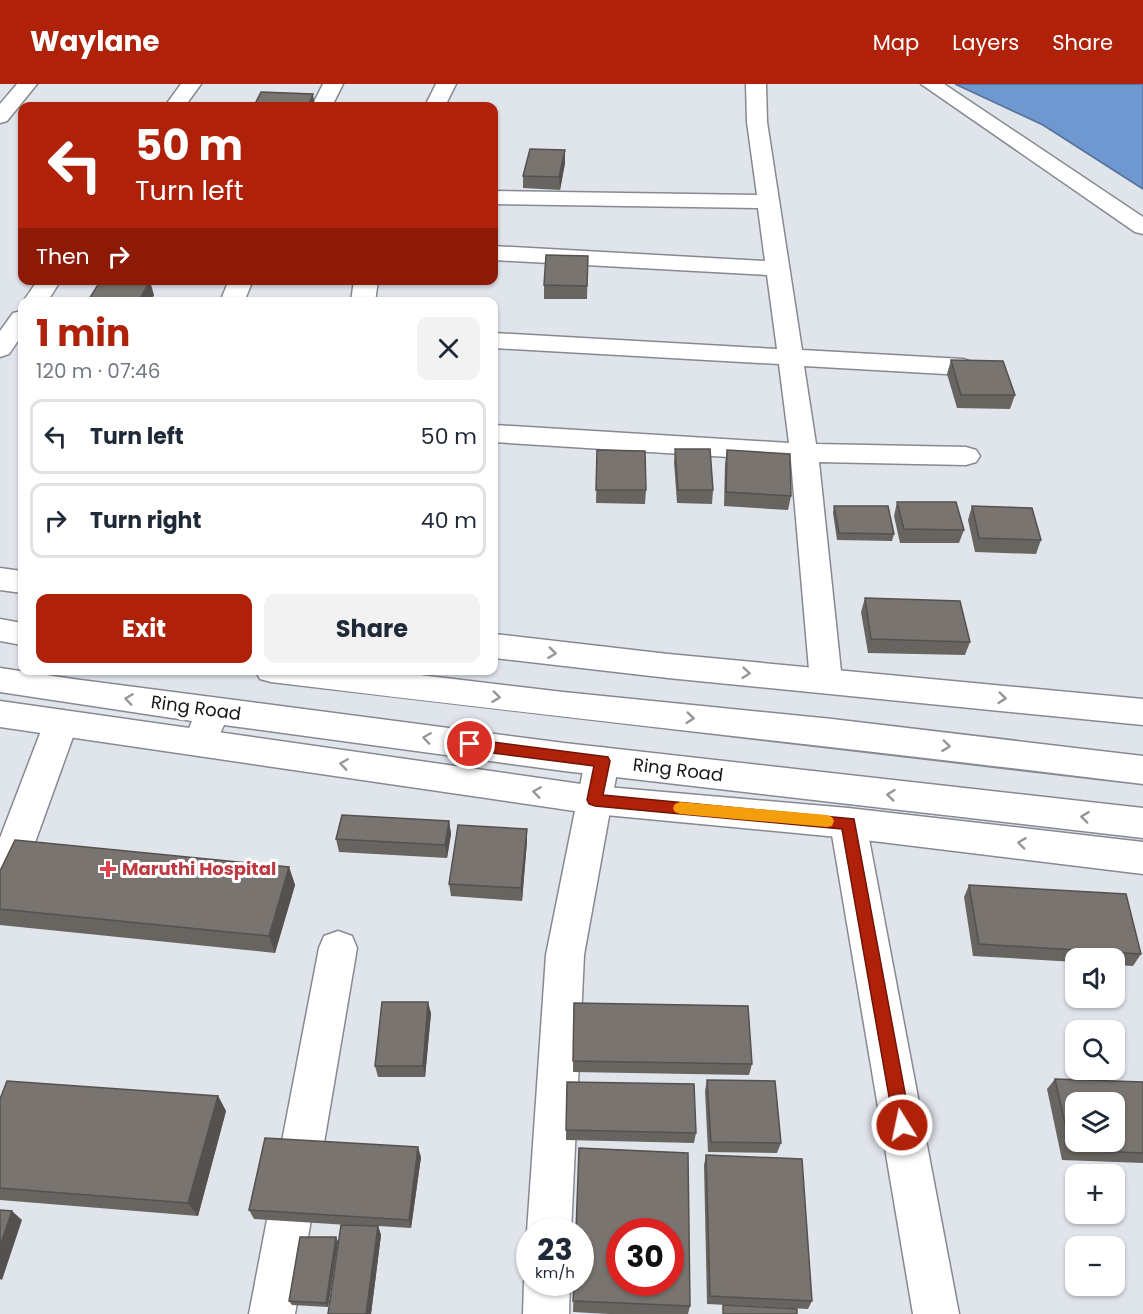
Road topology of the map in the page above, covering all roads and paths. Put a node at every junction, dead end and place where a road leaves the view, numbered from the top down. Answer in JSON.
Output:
{"nodes":[{"id":1,"x":27,"y":84,"type":"edge"},
{"id":2,"x":191,"y":84,"type":"edge"},
{"id":3,"x":333,"y":84,"type":"edge"},
{"id":4,"x":446,"y":84,"type":"edge"},
{"id":5,"x":756,"y":84,"type":"edge"},
{"id":6,"x":931,"y":84,"type":"edge"},
{"id":7,"x":178,"y":102,"type":"edge"},
{"id":8,"x":324,"y":102,"type":"edge"},
{"id":9,"x":437,"y":102,"type":"edge"},
{"id":10,"x":0,"y":117,"type":"edge"},
{"id":11,"x":498,"y":198,"type":"edge"},
{"id":12,"x":769,"y":202,"type":"junction"},
{"id":13,"x":1143,"y":227,"type":"edge"},
{"id":14,"x":498,"y":253,"type":"edge"},
{"id":15,"x":778,"y":268,"type":"junction"},
{"id":16,"x":18,"y":324,"type":"edge"},
{"id":17,"x":498,"y":341,"type":"edge"},
{"id":18,"x":0,"y":349,"type":"edge"},
{"id":19,"x":790,"y":358,"type":"junction"},
{"id":20,"x":963,"y":367,"type":"edge"},
{"id":21,"x":498,"y":434,"type":"edge"},
{"id":22,"x":804,"y":453,"type":"junction"},
{"id":23,"x":966,"y":456,"type":"dead end"},
{"id":24,"x":0,"y":579,"type":"edge"},
{"id":25,"x":18,"y":581,"type":"edge"},
{"id":26,"x":0,"y":630,"type":"edge"},
{"id":27,"x":18,"y":633,"type":"edge"},
{"id":28,"x":498,"y":646,"type":"edge"},
{"id":29,"x":360,"y":675,"type":"edge"},
{"id":30,"x":378,"y":676,"type":"edge"},
{"id":31,"x":0,"y":680,"type":"edge"},
{"id":32,"x":826,"y":681,"type":"junction"},
{"id":33,"x":213,"y":710,"type":"junction"},
{"id":34,"x":1143,"y":712,"type":"edge"},
{"id":35,"x":0,"y":714,"type":"edge"},
{"id":36,"x":61,"y":723,"type":"junction"},
{"id":37,"x":200,"y":743,"type":"junction"},
{"id":38,"x":603,"y":761,"type":"junction"},
{"id":39,"x":1143,"y":770,"type":"edge"},
{"id":40,"x":595,"y":800,"type":"junction"},
{"id":41,"x":848,"y":823,"type":"junction"},
{"id":42,"x":1143,"y":824,"type":"edge"},
{"id":43,"x":1143,"y":858,"type":"edge"},
{"id":44,"x":0,"y":887,"type":"edge"},
{"id":45,"x":338,"y":948,"type":"dead end"},
{"id":46,"x":550,"y":1218,"type":"edge"},
{"id":47,"x":547,"y":1296,"type":"edge"},
{"id":48,"x":272,"y":1314,"type":"edge"},
{"id":49,"x":546,"y":1314,"type":"edge"},
{"id":50,"x":936,"y":1314,"type":"edge"}],
"edges":[{"from":1,"to":10,"type":"main road"},
{"from":2,"to":7,"type":"main road"},
{"from":3,"to":8,"type":"main road"},
{"from":4,"to":9,"type":"main road"},
{"from":5,"to":12,"type":"main road"},
{"from":6,"to":13,"type":"main road"},
{"from":11,"to":12,"type":"main road"},
{"from":12,"to":15,"type":"main road"},
{"from":14,"to":15,"type":"main road"},
{"from":15,"to":19,"type":"main road"},
{"from":16,"to":18,"type":"main road"},
{"from":17,"to":19,"type":"main road"},
{"from":19,"to":20,"type":"main road"},
{"from":19,"to":22,"type":"main road"},
{"from":21,"to":22,"type":"main road"},
{"from":22,"to":23,"type":"main road"},
{"from":22,"to":32,"type":"main road"},
{"from":24,"to":25,"type":"main road"},
{"from":26,"to":27,"type":"main road"},
{"from":28,"to":32,"type":"main road","one_way":true},
{"from":29,"to":30,"type":"main road"},
{"from":30,"to":39,"type":"main road","one_way":true},
{"from":33,"to":31,"type":"main road","name":"Ring Road","one_way":true},
{"from":32,"to":34,"type":"main road","one_way":true},
{"from":33,"to":37,"type":"main road"},
{"from":38,"to":33,"type":"main road","name":"Ring Road","one_way":true},
{"from":35,"to":36,"type":"main road"},
{"from":36,"to":37,"type":"main road"},
{"from":36,"to":44,"type":"main road"},
{"from":40,"to":37,"type":"main road","one_way":true},
{"from":38,"to":40,"type":"main road"},
{"from":42,"to":38,"type":"main road","name":"Ring Road","one_way":true},
{"from":40,"to":41,"type":"main road"},
{"from":40,"to":46,"type":"main road"},
{"from":43,"to":41,"type":"main road","one_way":true},
{"from":41,"to":50,"type":"main road"},
{"from":45,"to":48,"type":"main road"},
{"from":47,"to":49,"type":"main road"}]}
